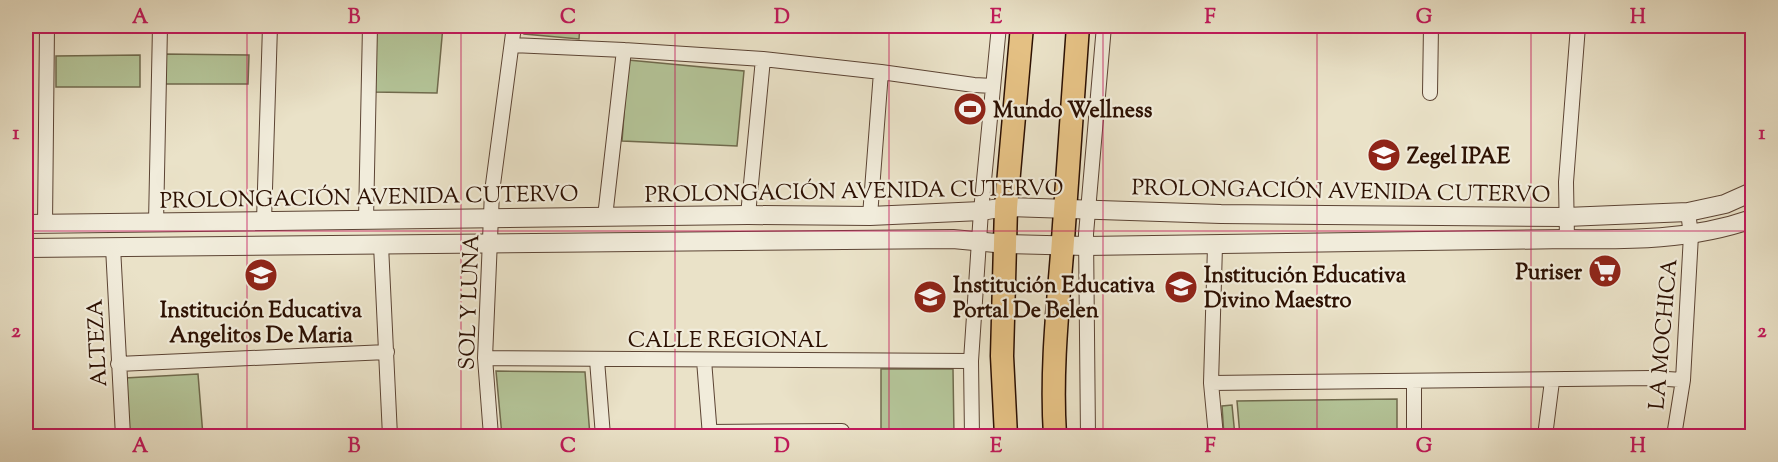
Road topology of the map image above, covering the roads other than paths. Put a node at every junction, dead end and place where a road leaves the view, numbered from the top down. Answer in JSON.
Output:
{"nodes":[{"id":1,"x":47,"y":26,"type":"edge"},
{"id":2,"x":160,"y":26,"type":"edge"},
{"id":3,"x":270,"y":26,"type":"edge"},
{"id":4,"x":370,"y":26,"type":"edge"},
{"id":5,"x":514,"y":26,"type":"edge"},
{"id":6,"x":999,"y":26,"type":"edge"},
{"id":7,"x":1022,"y":26,"type":"edge"},
{"id":8,"x":1078,"y":26,"type":"edge"},
{"id":9,"x":1104,"y":26,"type":"edge"},
{"id":10,"x":1431,"y":26,"type":"edge"},
{"id":11,"x":1578,"y":26,"type":"edge"},
{"id":12,"x":512,"y":45,"type":"junction"},
{"id":13,"x":624,"y":50,"type":"junction"},
{"id":14,"x":763,"y":59,"type":"junction"},
{"id":15,"x":881,"y":72,"type":"junction"},
{"id":16,"x":993,"y":86,"type":"junction"},
{"id":17,"x":1430,"y":93,"type":"dead end"},
{"id":18,"x":1752,"y":192,"type":"edge"},
{"id":19,"x":1006,"y":207,"type":"junction"},
{"id":20,"x":1064,"y":210,"type":"junction"},
{"id":21,"x":981,"y":211,"type":"junction"},
{"id":22,"x":1088,"y":211,"type":"junction"},
{"id":23,"x":1688,"y":212,"type":"junction"},
{"id":24,"x":1229,"y":214,"type":"junction"},
{"id":25,"x":748,"y":215,"type":"junction"},
{"id":26,"x":870,"y":216,"type":"junction"},
{"id":27,"x":605,"y":217,"type":"junction"},
{"id":28,"x":1566,"y":217,"type":"junction"},
{"id":29,"x":492,"y":218,"type":"junction"},
{"id":30,"x":1752,"y":219,"type":"edge"},
{"id":31,"x":366,"y":220,"type":"junction"},
{"id":32,"x":264,"y":221,"type":"junction"},
{"id":33,"x":156,"y":222,"type":"junction"},
{"id":34,"x":26,"y":224,"type":"edge"},
{"id":35,"x":45,"y":224,"type":"junction"},
{"id":36,"x":1691,"y":235,"type":"junction"},
{"id":37,"x":1567,"y":238,"type":"junction"},
{"id":38,"x":979,"y":241,"type":"junction"},
{"id":39,"x":491,"y":243,"type":"junction"},
{"id":40,"x":381,"y":244,"type":"junction"},
{"id":41,"x":1006,"y":244,"type":"junction"},
{"id":42,"x":1236,"y":245,"type":"junction"},
{"id":43,"x":1062,"y":246,"type":"junction"},
{"id":44,"x":1086,"y":246,"type":"junction"},
{"id":45,"x":1215,"y":246,"type":"junction"},
{"id":46,"x":113,"y":247,"type":"junction"},
{"id":47,"x":26,"y":248,"type":"edge"},
{"id":48,"x":387,"y":352,"type":"junction"},
{"id":49,"x":485,"y":358,"type":"junction"},
{"id":50,"x":597,"y":360,"type":"junction"},
{"id":51,"x":704,"y":360,"type":"junction"},
{"id":52,"x":971,"y":361,"type":"junction"},
{"id":53,"x":118,"y":364,"type":"junction"},
{"id":54,"x":1683,"y":380,"type":"junction"},
{"id":55,"x":1552,"y":381,"type":"junction"},
{"id":56,"x":1414,"y":382,"type":"junction"},
{"id":57,"x":1211,"y":384,"type":"junction"},
{"id":58,"x":842,"y":431,"type":"dead end"},
{"id":59,"x":709,"y":434,"type":"edge"},
{"id":60,"x":123,"y":436,"type":"edge"},
{"id":61,"x":390,"y":436,"type":"edge"},
{"id":62,"x":491,"y":436,"type":"edge"},
{"id":63,"x":603,"y":436,"type":"edge"},
{"id":64,"x":972,"y":436,"type":"edge"},
{"id":65,"x":1006,"y":436,"type":"edge"},
{"id":66,"x":1055,"y":436,"type":"edge"},
{"id":67,"x":1088,"y":436,"type":"edge"},
{"id":68,"x":1216,"y":436,"type":"edge"},
{"id":69,"x":1414,"y":436,"type":"edge"},
{"id":70,"x":1545,"y":436,"type":"edge"},
{"id":71,"x":1674,"y":436,"type":"edge"}],
"edges":[{"from":1,"to":35,"type":"street"},
{"from":2,"to":33,"type":"street"},
{"from":3,"to":32,"type":"street"},
{"from":4,"to":31,"type":"street"},
{"from":5,"to":12,"type":"street","name":"SOL Y LUNA"},
{"from":6,"to":16,"type":"street"},
{"from":7,"to":19,"type":"highway"},
{"from":8,"to":20,"type":"highway"},
{"from":9,"to":22,"type":"street"},
{"from":10,"to":17,"type":"street"},
{"from":11,"to":28,"type":"street"},
{"from":12,"to":13,"type":"street"},
{"from":12,"to":29,"type":"street","name":"SOL Y LUNA"},
{"from":13,"to":14,"type":"street"},
{"from":13,"to":27,"type":"street"},
{"from":14,"to":15,"type":"street"},
{"from":14,"to":25,"type":"street"},
{"from":15,"to":16,"type":"street"},
{"from":15,"to":26,"type":"street"},
{"from":16,"to":21,"type":"street"},
{"from":18,"to":23,"type":"street","name":"PROLONGACIÓN AVENIDA CUTERVO"},
{"from":19,"to":20,"type":"street","name":"PROLONGACIÓN AVENIDA CUTERVO"},
{"from":19,"to":21,"type":"street","name":"PROLONGACIÓN AVENIDA CUTERVO"},
{"from":19,"to":41,"type":"highway"},
{"from":20,"to":22,"type":"street","name":"PROLONGACIÓN AVENIDA CUTERVO"},
{"from":20,"to":43,"type":"highway"},
{"from":21,"to":26,"type":"street","name":"PROLONGACIÓN AVENIDA CUTERVO"},
{"from":21,"to":38,"type":"street"},
{"from":22,"to":24,"type":"street","name":"PROLONGACIÓN AVENIDA CUTERVO"},
{"from":22,"to":44,"type":"street"},
{"from":23,"to":28,"type":"street","name":"PROLONGACIÓN AVENIDA CUTERVO"},
{"from":23,"to":36,"type":"street","name":"LA MOCHICA"},
{"from":24,"to":28,"type":"street","name":"PROLONGACIÓN AVENIDA CUTERVO"},
{"from":24,"to":42,"type":"street"},
{"from":24,"to":45,"type":"street"},
{"from":25,"to":26,"type":"street","name":"PROLONGACIÓN AVENIDA CUTERVO"},
{"from":25,"to":27,"type":"street","name":"PROLONGACIÓN AVENIDA CUTERVO"},
{"from":27,"to":29,"type":"street","name":"PROLONGACIÓN AVENIDA CUTERVO"},
{"from":28,"to":37,"type":"street"},
{"from":29,"to":31,"type":"street","name":"PROLONGACIÓN AVENIDA CUTERVO"},
{"from":29,"to":39,"type":"street","name":"SOL Y LUNA"},
{"from":30,"to":36,"type":"street","name":"PROLONGACIÓN AVENIDA CUTERVO"},
{"from":31,"to":32,"type":"street","name":"PROLONGACIÓN AVENIDA CUTERVO"},
{"from":32,"to":33,"type":"street","name":"PROLONGACIÓN AVENIDA CUTERVO"},
{"from":33,"to":35,"type":"street","name":"PROLONGACIÓN AVENIDA CUTERVO"},
{"from":34,"to":35,"type":"street","name":"PROLONGACIÓN AVENIDA CUTERVO"},
{"from":36,"to":37,"type":"street","name":"PROLONGACIÓN AVENIDA CUTERVO"},
{"from":36,"to":54,"type":"street","name":"LA MOCHICA"},
{"from":37,"to":42,"type":"street","name":"PROLONGACIÓN AVENIDA CUTERVO"},
{"from":38,"to":39,"type":"street","name":"PROLONGACIÓN AVENIDA CUTERVO"},
{"from":38,"to":41,"type":"street","name":"PROLONGACIÓN AVENIDA CUTERVO"},
{"from":38,"to":52,"type":"street"},
{"from":39,"to":40,"type":"street","name":"PROLONGACIÓN AVENIDA CUTERVO"},
{"from":39,"to":49,"type":"street","name":"SOL Y LUNA"},
{"from":40,"to":46,"type":"street","name":"PROLONGACIÓN AVENIDA CUTERVO"},
{"from":40,"to":48,"type":"street"},
{"from":41,"to":43,"type":"street","name":"PROLONGACIÓN AVENIDA CUTERVO"},
{"from":41,"to":65,"type":"highway"},
{"from":42,"to":45,"type":"street","name":"PROLONGACIÓN AVENIDA CUTERVO"},
{"from":43,"to":44,"type":"street","name":"PROLONGACIÓN AVENIDA CUTERVO"},
{"from":43,"to":66,"type":"highway"},
{"from":44,"to":45,"type":"street","name":"PROLONGACIÓN AVENIDA CUTERVO"},
{"from":44,"to":67,"type":"street"},
{"from":45,"to":57,"type":"street"},
{"from":46,"to":47,"type":"street","name":"PROLONGACIÓN AVENIDA CUTERVO"},
{"from":46,"to":53,"type":"street","name":"ALTEZA"},
{"from":48,"to":53,"type":"street"},
{"from":48,"to":61,"type":"street"},
{"from":49,"to":50,"type":"street","name":"CALLE REGIONAL"},
{"from":49,"to":62,"type":"street","name":"SOL Y LUNA"},
{"from":50,"to":51,"type":"street","name":"CALLE REGIONAL"},
{"from":50,"to":63,"type":"street"},
{"from":51,"to":52,"type":"street","name":"CALLE REGIONAL"},
{"from":51,"to":59,"type":"street"},
{"from":52,"to":64,"type":"street"},
{"from":53,"to":60,"type":"street","name":"ALTEZA"},
{"from":54,"to":55,"type":"street"},
{"from":54,"to":71,"type":"street","name":"LA MOCHICA"},
{"from":55,"to":56,"type":"street"},
{"from":55,"to":70,"type":"street"},
{"from":56,"to":57,"type":"street"},
{"from":56,"to":69,"type":"street"},
{"from":57,"to":68,"type":"street"},
{"from":58,"to":59,"type":"street"}]}
